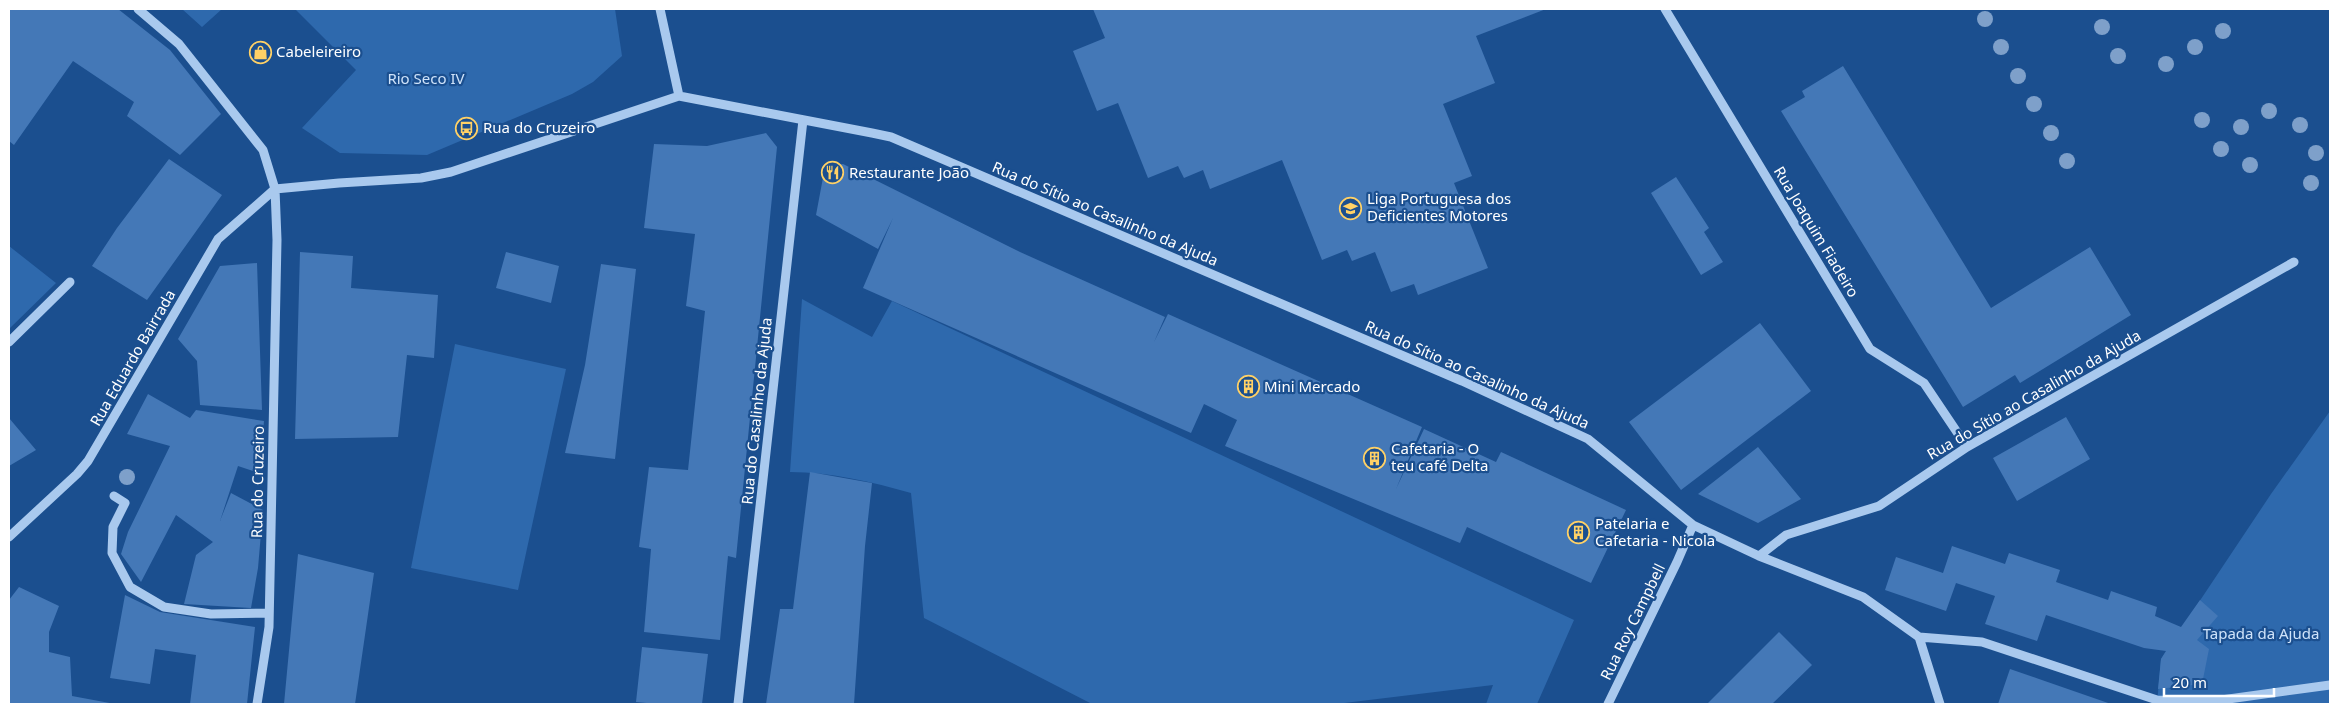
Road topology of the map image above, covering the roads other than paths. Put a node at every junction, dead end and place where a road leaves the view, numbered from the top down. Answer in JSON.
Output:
{"nodes":[{"id":1,"x":138,"y":9,"type":"edge"},
{"id":2,"x":660,"y":9,"type":"edge"},
{"id":3,"x":1665,"y":9,"type":"edge"},
{"id":4,"x":679,"y":96,"type":"junction"},
{"id":5,"x":803,"y":120,"type":"junction"},
{"id":6,"x":275,"y":189,"type":"junction"},
{"id":7,"x":2294,"y":262,"type":"dead end"},
{"id":8,"x":70,"y":282,"type":"dead end"},
{"id":9,"x":9,"y":342,"type":"edge"},
{"id":10,"x":1966,"y":447,"type":"junction"},
{"id":11,"x":114,"y":496,"type":"dead end"},
{"id":12,"x":1693,"y":525,"type":"junction"},
{"id":13,"x":9,"y":537,"type":"edge"},
{"id":14,"x":1758,"y":556,"type":"junction"},
{"id":15,"x":269,"y":613,"type":"junction"},
{"id":16,"x":1919,"y":637,"type":"junction"},
{"id":17,"x":2330,"y":685,"type":"edge"},
{"id":18,"x":2239,"y":698,"type":"junction"},
{"id":19,"x":257,"y":704,"type":"edge"},
{"id":20,"x":738,"y":704,"type":"edge"},
{"id":21,"x":1608,"y":704,"type":"edge"},
{"id":22,"x":1940,"y":704,"type":"edge"},
{"id":23,"x":2252,"y":704,"type":"edge"}],
"edges":[{"from":1,"to":6,"type":"street","name":"Rua do Cruzeiro"},
{"from":2,"to":4,"type":"street"},
{"from":3,"to":10,"type":"street","name":"Rua Joaquim Fiadeiro"},
{"from":4,"to":5,"type":"street","name":"Rua do Sítio ao Casalinho da Ajuda"},
{"from":4,"to":6,"type":"street","name":"Rua do Sítio ao Casalinho da Ajuda"},
{"from":5,"to":12,"type":"street","name":"Rua do Sítio ao Casalinho da Ajuda"},
{"from":5,"to":20,"type":"street","name":"Rua do Casalinho da Ajuda"},
{"from":6,"to":13,"type":"street","name":"Rua Eduardo Bairrada"},
{"from":6,"to":15,"type":"street","name":"Rua do Cruzeiro"},
{"from":7,"to":10,"type":"street","name":"Rua do Sítio ao Casalinho da Ajuda"},
{"from":8,"to":9,"type":"street"},
{"from":10,"to":14,"type":"street","name":"Rua do Sítio ao Casalinho da Ajuda"},
{"from":11,"to":15,"type":"street"},
{"from":12,"to":14,"type":"street","name":"Rua do Sítio ao Casalinho da Ajuda"},
{"from":12,"to":21,"type":"street","name":"Rua Roy Campbell"},
{"from":14,"to":16,"type":"street","name":"Rua do Sítio ao Casalinho da Ajuda"},
{"from":15,"to":19,"type":"street","name":"Rua do Cruzeiro"},
{"from":16,"to":18,"type":"street"},
{"from":16,"to":22,"type":"street"},
{"from":17,"to":18,"type":"street"},
{"from":18,"to":23,"type":"street"}]}
